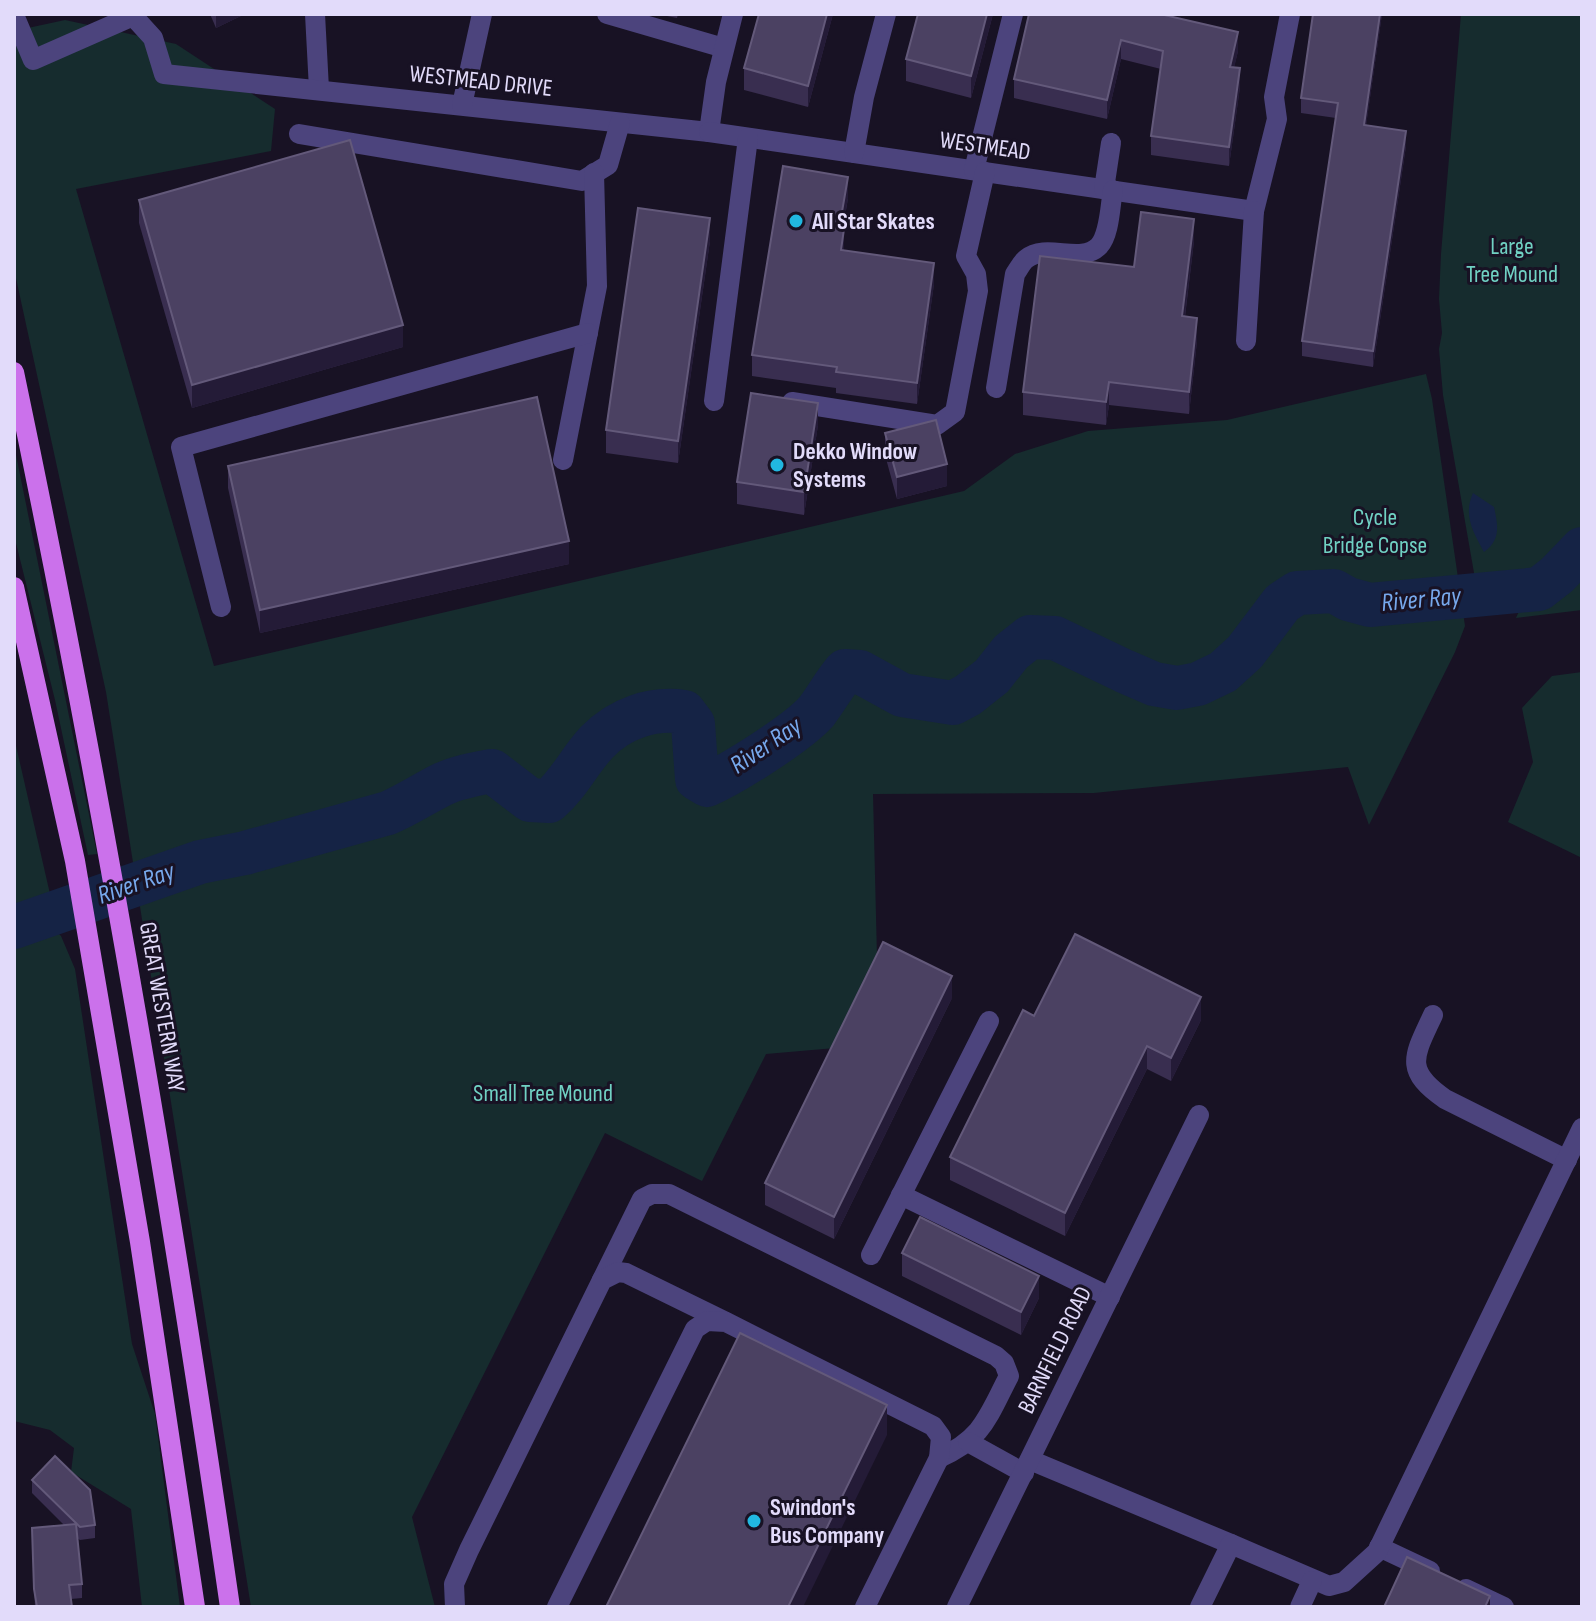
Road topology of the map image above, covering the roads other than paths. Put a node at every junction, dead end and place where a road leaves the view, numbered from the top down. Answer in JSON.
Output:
{"nodes":[{"id":1,"x":315,"y":14,"type":"edge"},
{"id":2,"x":482,"y":14,"type":"edge"},
{"id":3,"x":607,"y":14,"type":"edge"},
{"id":4,"x":733,"y":14,"type":"edge"},
{"id":5,"x":886,"y":14,"type":"edge"},
{"id":6,"x":1013,"y":14,"type":"edge"},
{"id":7,"x":1290,"y":14,"type":"edge"},
{"id":8,"x":14,"y":15,"type":"edge"},
{"id":9,"x":724,"y":48,"type":"junction"},
{"id":10,"x":319,"y":89,"type":"junction"},
{"id":11,"x":462,"y":105,"type":"junction"},
{"id":12,"x":620,"y":123,"type":"junction"},
{"id":13,"x":709,"y":132,"type":"junction"},
{"id":14,"x":299,"y":134,"type":"dead end"},
{"id":15,"x":748,"y":138,"type":"junction"},
{"id":16,"x":1111,"y":143,"type":"dead end"},
{"id":17,"x":854,"y":153,"type":"junction"},
{"id":18,"x":979,"y":171,"type":"junction"},
{"id":19,"x":594,"y":173,"type":"junction"},
{"id":20,"x":1108,"y":190,"type":"junction"},
{"id":21,"x":1254,"y":211,"type":"junction"},
{"id":22,"x":588,"y":333,"type":"junction"},
{"id":23,"x":1246,"y":341,"type":"dead end"},
{"id":24,"x":14,"y":372,"type":"edge"},
{"id":25,"x":996,"y":388,"type":"dead end"},
{"id":26,"x":714,"y":401,"type":"dead end"},
{"id":27,"x":785,"y":401,"type":"edge"},
{"id":28,"x":563,"y":460,"type":"dead end"},
{"id":29,"x":14,"y":587,"type":"edge"},
{"id":30,"x":221,"y":607,"type":"dead end"},
{"id":31,"x":1433,"y":1015,"type":"dead end"},
{"id":32,"x":989,"y":1021,"type":"dead end"},
{"id":33,"x":1199,"y":1115,"type":"dead end"},
{"id":34,"x":1582,"y":1128,"type":"edge"},
{"id":35,"x":1567,"y":1160,"type":"junction"},
{"id":36,"x":901,"y":1195,"type":"junction"},
{"id":37,"x":871,"y":1255,"type":"dead end"},
{"id":38,"x":602,"y":1280,"type":"junction"},
{"id":39,"x":1110,"y":1297,"type":"junction"},
{"id":40,"x":726,"y":1322,"type":"junction"},
{"id":41,"x":968,"y":1442,"type":"junction"},
{"id":42,"x":939,"y":1458,"type":"junction"},
{"id":43,"x":1027,"y":1466,"type":"junction"},
{"id":44,"x":1231,"y":1544,"type":"junction"},
{"id":45,"x":1379,"y":1547,"type":"junction"},
{"id":46,"x":1312,"y":1581,"type":"junction"},
{"id":47,"x":195,"y":1607,"type":"edge"},
{"id":48,"x":230,"y":1607,"type":"edge"},
{"id":49,"x":455,"y":1607,"type":"edge"},
{"id":50,"x":557,"y":1607,"type":"edge"},
{"id":51,"x":865,"y":1607,"type":"edge"},
{"id":52,"x":957,"y":1607,"type":"edge"},
{"id":53,"x":1200,"y":1607,"type":"edge"},
{"id":54,"x":1300,"y":1607,"type":"edge"},
{"id":55,"x":1504,"y":1607,"type":"edge"}],
"edges":[{"from":1,"to":10,"type":"street"},
{"from":2,"to":11,"type":"street"},
{"from":3,"to":9,"type":"street"},
{"from":4,"to":9,"type":"street"},
{"from":5,"to":17,"type":"street"},
{"from":6,"to":18,"type":"street"},
{"from":7,"to":21,"type":"street"},
{"from":8,"to":10,"type":"street","name":"WESTMEAD DRIVE"},
{"from":9,"to":13,"type":"street"},
{"from":10,"to":11,"type":"street","name":"WESTMEAD DRIVE"},
{"from":11,"to":12,"type":"street","name":"WESTMEAD DRIVE"},
{"from":12,"to":13,"type":"street","name":"WESTMEAD DRIVE"},
{"from":12,"to":19,"type":"street"},
{"from":13,"to":15,"type":"street","name":"WESTMEAD"},
{"from":14,"to":19,"type":"street"},
{"from":15,"to":17,"type":"street","name":"WESTMEAD"},
{"from":15,"to":26,"type":"street"},
{"from":16,"to":20,"type":"street"},
{"from":17,"to":18,"type":"street","name":"WESTMEAD"},
{"from":18,"to":20,"type":"street","name":"WESTMEAD"},
{"from":18,"to":27,"type":"street"},
{"from":19,"to":22,"type":"street"},
{"from":20,"to":21,"type":"street","name":"WESTMEAD"},
{"from":20,"to":25,"type":"street"},
{"from":21,"to":23,"type":"street"},
{"from":22,"to":28,"type":"street"},
{"from":22,"to":30,"type":"street"},
{"from":24,"to":48,"type":"main road","name":"GREAT WESTERN WAY"},
{"from":29,"to":47,"type":"main road"},
{"from":31,"to":35,"type":"street"},
{"from":32,"to":36,"type":"street"},
{"from":33,"to":39,"type":"street","name":"BARNFIELD ROAD"},
{"from":34,"to":35,"type":"street"},
{"from":35,"to":45,"type":"street"},
{"from":36,"to":37,"type":"street"},
{"from":36,"to":39,"type":"street"},
{"from":38,"to":40,"type":"street"},
{"from":38,"to":41,"type":"street"},
{"from":38,"to":49,"type":"street"},
{"from":39,"to":43,"type":"street","name":"BARNFIELD ROAD"},
{"from":40,"to":42,"type":"street"},
{"from":40,"to":50,"type":"street"},
{"from":41,"to":42,"type":"street"},
{"from":41,"to":43,"type":"street"},
{"from":42,"to":51,"type":"street"},
{"from":43,"to":44,"type":"street"},
{"from":43,"to":52,"type":"street","name":"BARNFIELD ROAD"},
{"from":44,"to":46,"type":"street"},
{"from":44,"to":53,"type":"street"},
{"from":45,"to":46,"type":"street"},
{"from":45,"to":55,"type":"street"},
{"from":46,"to":54,"type":"street"}]}
